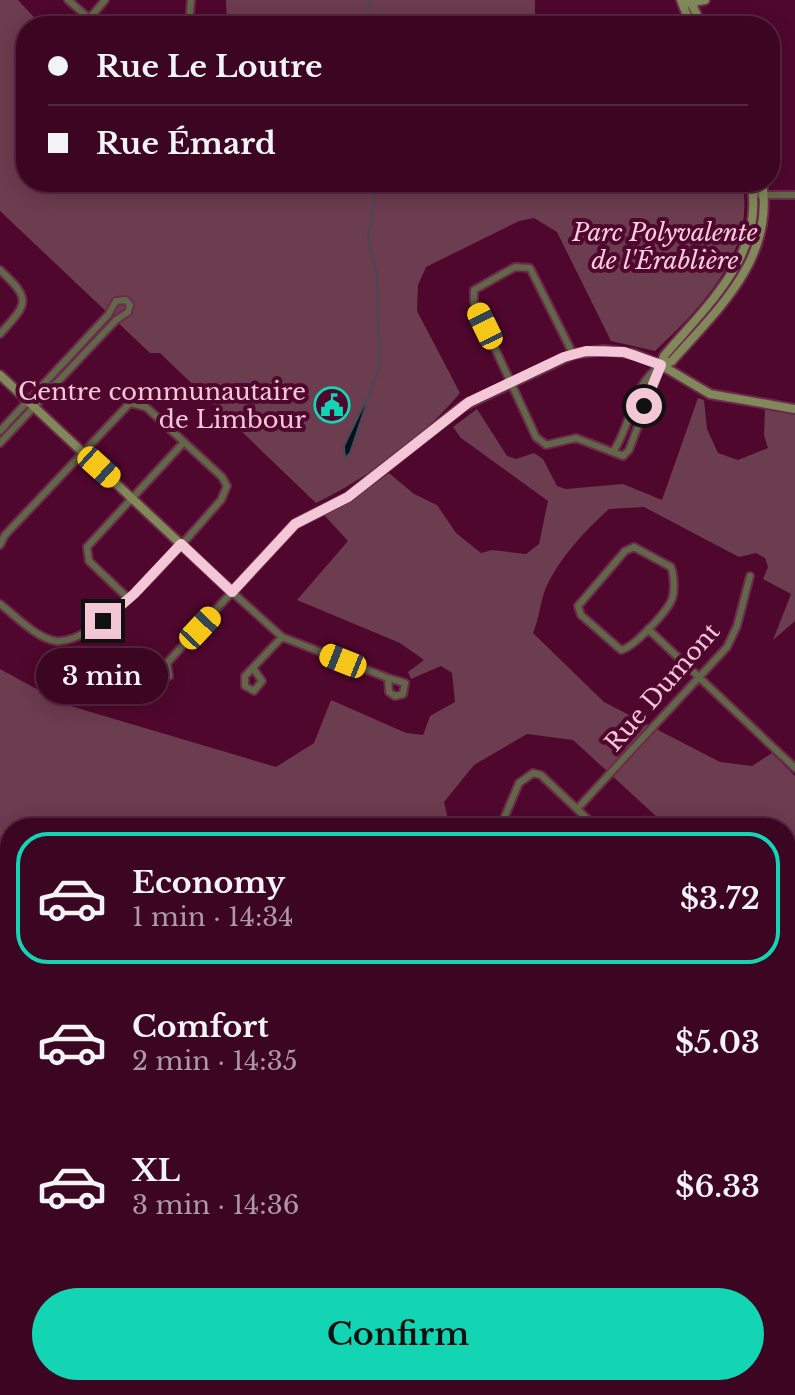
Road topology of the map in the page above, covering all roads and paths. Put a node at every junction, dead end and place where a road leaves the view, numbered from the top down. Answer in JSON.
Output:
{"nodes":[{"id":1,"x":68,"y":0,"type":"edge"},
{"id":2,"x":105,"y":0,"type":"edge"},
{"id":3,"x":705,"y":0,"type":"edge"},
{"id":4,"x":686,"y":1,"type":"edge"},
{"id":5,"x":86,"y":16,"type":"edge"},
{"id":6,"x":92,"y":16,"type":"edge"},
{"id":7,"x":753,"y":192,"type":"edge"},
{"id":8,"x":764,"y":194,"type":"junction"},
{"id":9,"x":754,"y":195,"type":"junction"},
{"id":10,"x":795,"y":195,"type":"edge"},
{"id":11,"x":0,"y":270,"type":"edge"},
{"id":12,"x":0,"y":334,"type":"edge"},
{"id":13,"x":573,"y":354,"type":"junction"},
{"id":14,"x":661,"y":365,"type":"junction"},
{"id":15,"x":0,"y":375,"type":"edge"},
{"id":16,"x":512,"y":382,"type":"junction"},
{"id":17,"x":31,"y":404,"type":"junction"},
{"id":18,"x":795,"y":409,"type":"edge"},
{"id":19,"x":0,"y":431,"type":"edge"},
{"id":20,"x":184,"y":442,"type":"junction"},
{"id":21,"x":0,"y":443,"type":"edge"},
{"id":22,"x":83,"y":452,"type":"junction"},
{"id":23,"x":613,"y":452,"type":"junction"},
{"id":24,"x":132,"y":498,"type":"junction"},
{"id":25,"x":181,"y":544,"type":"junction"},
{"id":26,"x":0,"y":545,"type":"edge"},
{"id":27,"x":750,"y":576,"type":"dead end"},
{"id":28,"x":232,"y":592,"type":"junction"},
{"id":29,"x":129,"y":599,"type":"junction"},
{"id":30,"x":0,"y":604,"type":"edge"},
{"id":31,"x":648,"y":629,"type":"junction"},
{"id":32,"x":282,"y":637,"type":"junction"},
{"id":33,"x":167,"y":663,"type":"dead end"},
{"id":34,"x":253,"y":668,"type":"dead end"},
{"id":35,"x":388,"y":678,"type":"dead end"},
{"id":36,"x":700,"y":678,"type":"junction"},
{"id":37,"x":795,"y":768,"type":"edge"},
{"id":38,"x":577,"y":809,"type":"junction"},
{"id":39,"x":504,"y":818,"type":"edge"},
{"id":40,"x":586,"y":818,"type":"edge"}],
"edges":[{"from":1,"to":5,"type":"street"},
{"from":2,"to":6,"type":"street"},
{"from":3,"to":4,"type":"street"},
{"from":7,"to":9,"type":"street"},
{"from":8,"to":9,"type":"street"},
{"from":8,"to":10,"type":"street"},
{"from":8,"to":14,"type":"street"},
{"from":9,"to":14,"type":"street"},
{"from":11,"to":12,"type":"street"},
{"from":13,"to":14,"type":"street"},
{"from":13,"to":16,"type":"street"},
{"from":13,"to":16,"type":"street"},
{"from":14,"to":18,"type":"street"},
{"from":14,"to":23,"type":"street"},
{"from":14,"to":23,"type":"street"},
{"from":15,"to":17,"type":"street"},
{"from":16,"to":23,"type":"street"},
{"from":16,"to":28,"type":"street"},
{"from":17,"to":17,"type":"street"},
{"from":17,"to":19,"type":"street"},
{"from":17,"to":21,"type":"street"},
{"from":17,"to":22,"type":"street"},
{"from":20,"to":22,"type":"street"},
{"from":20,"to":24,"type":"street"},
{"from":20,"to":25,"type":"street"},
{"from":22,"to":24,"type":"street"},
{"from":22,"to":26,"type":"street"},
{"from":24,"to":25,"type":"street"},
{"from":24,"to":29,"type":"street"},
{"from":25,"to":28,"type":"street"},
{"from":25,"to":29,"type":"street"},
{"from":27,"to":36,"type":"street","name":"Rue Dumont"},
{"from":28,"to":32,"type":"street"},
{"from":28,"to":33,"type":"street"},
{"from":29,"to":30,"type":"street"},
{"from":31,"to":31,"type":"street"},
{"from":31,"to":36,"type":"street"},
{"from":32,"to":34,"type":"street"},
{"from":32,"to":35,"type":"street"},
{"from":36,"to":37,"type":"street"},
{"from":36,"to":38,"type":"street","name":"Rue Dumont"},
{"from":38,"to":39,"type":"street"},
{"from":38,"to":40,"type":"street"}]}
